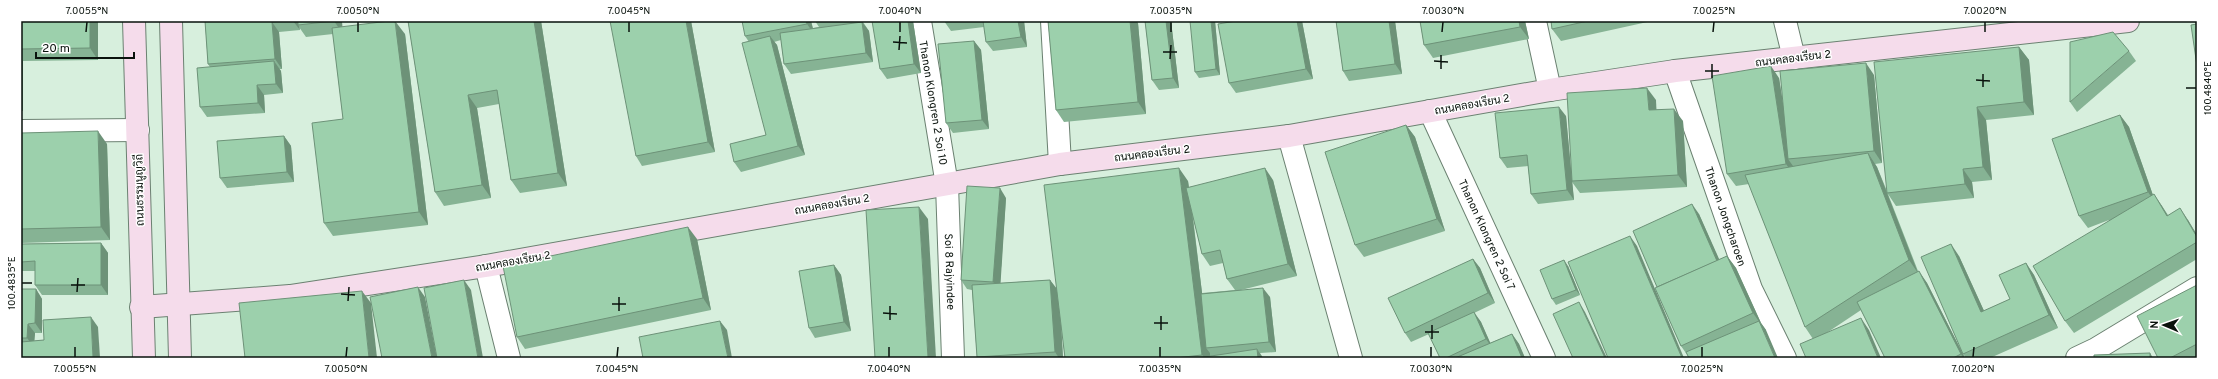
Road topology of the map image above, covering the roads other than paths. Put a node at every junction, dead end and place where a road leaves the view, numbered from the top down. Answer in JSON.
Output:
{"nodes":[{"id":1,"x":134,"y":21,"type":"edge"},
{"id":2,"x":920,"y":21,"type":"edge"},
{"id":3,"x":1052,"y":21,"type":"edge"},
{"id":4,"x":1535,"y":21,"type":"edge"},
{"id":5,"x":1785,"y":21,"type":"edge"},
{"id":6,"x":2128,"y":21,"type":"edge"},
{"id":7,"x":173,"y":22,"type":"edge"},
{"id":8,"x":2056,"y":24,"type":"edge"},
{"id":9,"x":1794,"y":58,"type":"junction"},
{"id":10,"x":1675,"y":71,"type":"junction"},
{"id":11,"x":1550,"y":90,"type":"junction"},
{"id":12,"x":1430,"y":111,"type":"junction"},
{"id":13,"x":138,"y":130,"type":"junction"},
{"id":14,"x":21,"y":131,"type":"edge"},
{"id":15,"x":1289,"y":136,"type":"junction"},
{"id":16,"x":1060,"y":164,"type":"junction"},
{"id":17,"x":947,"y":185,"type":"junction"},
{"id":18,"x":486,"y":266,"type":"junction"},
{"id":19,"x":2197,"y":288,"type":"edge"},
{"id":20,"x":179,"y":305,"type":"junction"},
{"id":21,"x":141,"y":307,"type":"junction"},
{"id":22,"x":144,"y":358,"type":"edge"},
{"id":23,"x":180,"y":358,"type":"edge"},
{"id":24,"x":509,"y":358,"type":"edge"},
{"id":25,"x":953,"y":358,"type":"edge"},
{"id":26,"x":1351,"y":358,"type":"edge"},
{"id":27,"x":1544,"y":358,"type":"edge"},
{"id":28,"x":1785,"y":358,"type":"edge"},
{"id":29,"x":2078,"y":358,"type":"edge"}],
"edges":[{"from":1,"to":13,"type":"street","name":"ถนนธรรมนูญวิถี"},
{"from":2,"to":17,"type":"street","name":"Thanon Klongren 2 Soi 10"},
{"from":3,"to":16,"type":"street"},
{"from":4,"to":11,"type":"street"},
{"from":5,"to":9,"type":"street"},
{"from":6,"to":8,"type":"street","name":"ถนนคลองเรียน 2"},
{"from":7,"to":20,"type":"street"},
{"from":8,"to":9,"type":"street","name":"ถนนคลองเรียน 2"},
{"from":9,"to":10,"type":"street","name":"ถนนคลองเรียน 2"},
{"from":10,"to":11,"type":"street","name":"ถนนคลองเรียน 2"},
{"from":10,"to":28,"type":"street","name":"Thanon Jongcharoen"},
{"from":11,"to":12,"type":"street","name":"ถนนคลองเรียน 2"},
{"from":12,"to":15,"type":"street","name":"ถนนคลองเรียน 2"},
{"from":12,"to":27,"type":"street","name":"Thanon Klongren 2 Soi 7"},
{"from":13,"to":14,"type":"street"},
{"from":13,"to":21,"type":"street","name":"ถนนธรรมนูญวิถี"},
{"from":15,"to":16,"type":"street","name":"ถนนคลองเรียน 2"},
{"from":15,"to":26,"type":"street"},
{"from":16,"to":17,"type":"street","name":"ถนนคลองเรียน 2"},
{"from":17,"to":18,"type":"street","name":"ถนนคลองเรียน 2"},
{"from":17,"to":25,"type":"street","name":"Soi 8 Rajyindee"},
{"from":18,"to":20,"type":"street","name":"ถนนคลองเรียน 2"},
{"from":18,"to":24,"type":"street"},
{"from":19,"to":29,"type":"street"},
{"from":20,"to":21,"type":"street","name":"ถนนคลองเรียน 2"},
{"from":20,"to":23,"type":"street"},
{"from":21,"to":22,"type":"street","name":"ถนนธรรมนูญวิถี"}]}
